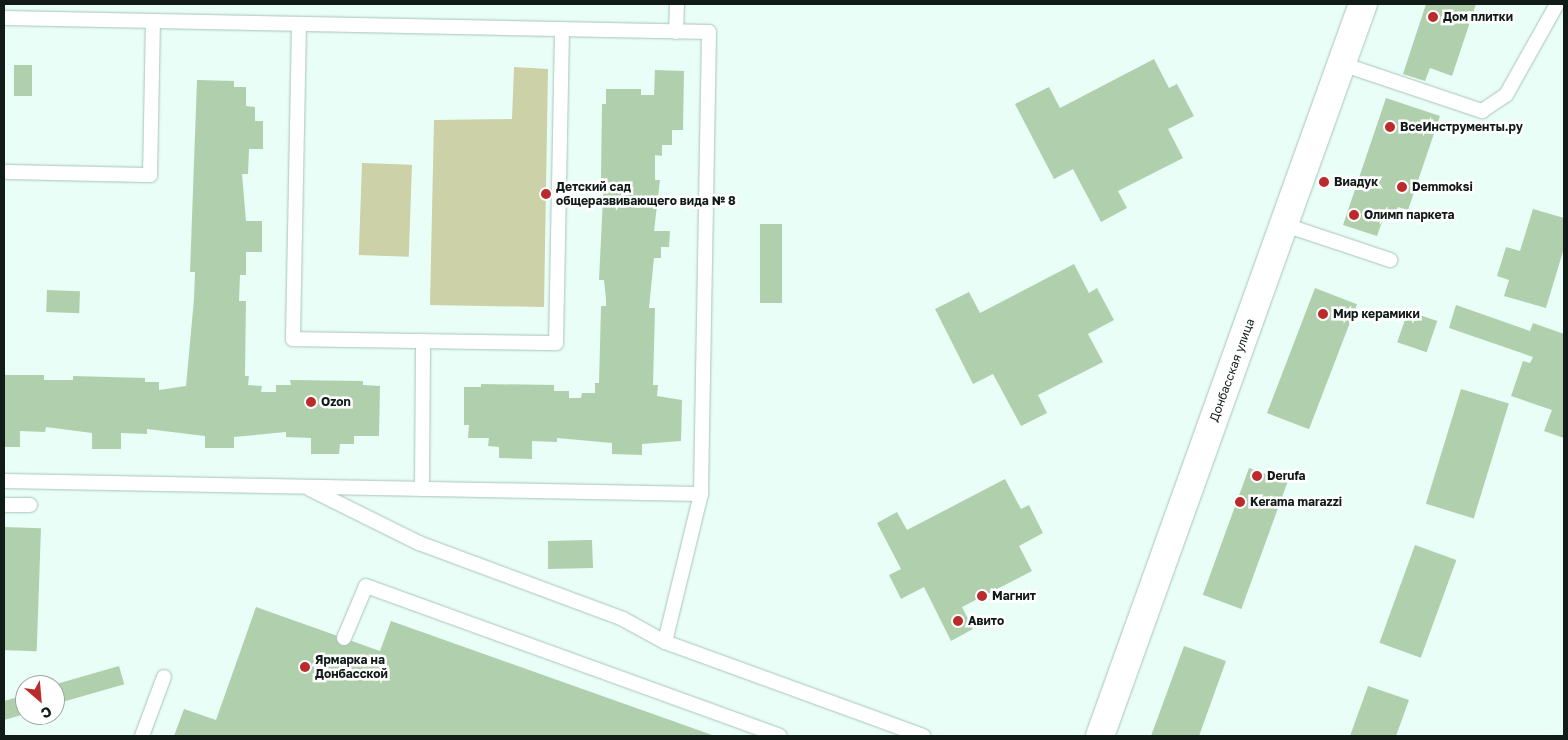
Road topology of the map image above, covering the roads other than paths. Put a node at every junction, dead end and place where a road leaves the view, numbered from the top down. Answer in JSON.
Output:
{"nodes":[{"id":1,"x":677,"y":4,"type":"edge"},
{"id":2,"x":1363,"y":4,"type":"edge"},
{"id":3,"x":1557,"y":4,"type":"edge"},
{"id":4,"x":4,"y":18,"type":"edge"},
{"id":5,"x":153,"y":21,"type":"junction"},
{"id":6,"x":299,"y":24,"type":"junction"},
{"id":7,"x":562,"y":29,"type":"junction"},
{"id":8,"x":676,"y":32,"type":"junction"},
{"id":9,"x":1342,"y":64,"type":"junction"},
{"id":10,"x":4,"y":172,"type":"edge"},
{"id":11,"x":1284,"y":225,"type":"junction"},
{"id":12,"x":1390,"y":260,"type":"dead end"},
{"id":13,"x":423,"y":341,"type":"junction"},
{"id":14,"x":4,"y":481,"type":"edge"},
{"id":15,"x":305,"y":487,"type":"junction"},
{"id":16,"x":422,"y":489,"type":"junction"},
{"id":17,"x":701,"y":494,"type":"junction"},
{"id":18,"x":4,"y":505,"type":"edge"},
{"id":19,"x":30,"y":505,"type":"dead end"},
{"id":20,"x":344,"y":638,"type":"dead end"},
{"id":21,"x":665,"y":642,"type":"junction"},
{"id":22,"x":164,"y":677,"type":"dead end"},
{"id":23,"x":142,"y":736,"type":"edge"},
{"id":24,"x":780,"y":736,"type":"edge"},
{"id":25,"x":923,"y":736,"type":"edge"},
{"id":26,"x":1100,"y":736,"type":"edge"}],
"edges":[{"from":1,"to":8,"type":"lane"},
{"from":2,"to":9,"type":"street","name":"Донбасская улица"},
{"from":3,"to":9,"type":"lane"},
{"from":4,"to":5,"type":"lane"},
{"from":5,"to":6,"type":"lane"},
{"from":5,"to":10,"type":"lane"},
{"from":6,"to":7,"type":"lane"},
{"from":6,"to":13,"type":"lane"},
{"from":7,"to":8,"type":"lane"},
{"from":7,"to":13,"type":"lane"},
{"from":8,"to":17,"type":"lane"},
{"from":9,"to":11,"type":"street","name":"Донбасская улица"},
{"from":11,"to":12,"type":"lane"},
{"from":11,"to":26,"type":"street","name":"Донбасская улица"},
{"from":13,"to":16,"type":"lane"},
{"from":14,"to":15,"type":"lane"},
{"from":15,"to":16,"type":"lane"},
{"from":15,"to":21,"type":"lane"},
{"from":16,"to":17,"type":"lane"},
{"from":17,"to":21,"type":"lane"},
{"from":18,"to":19,"type":"lane"},
{"from":20,"to":24,"type":"lane"},
{"from":21,"to":25,"type":"lane"},
{"from":22,"to":23,"type":"lane"}]}
